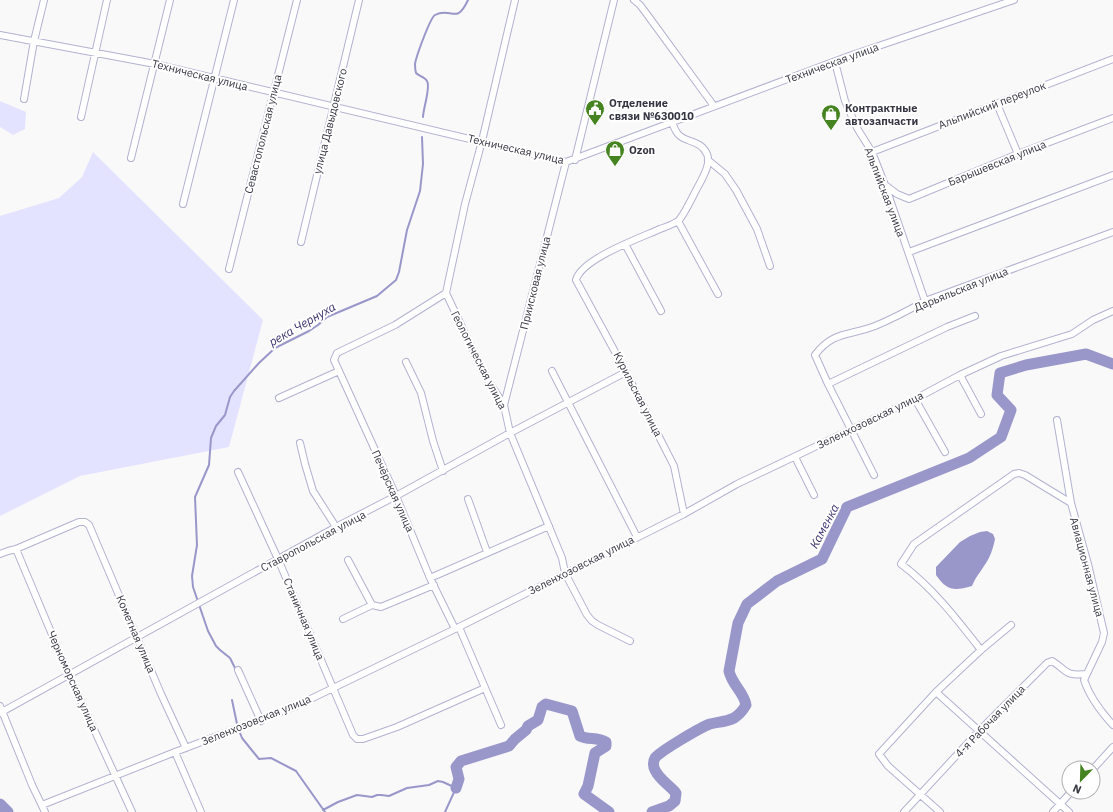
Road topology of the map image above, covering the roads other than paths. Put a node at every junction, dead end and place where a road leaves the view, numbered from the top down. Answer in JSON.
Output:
{"nodes":[{"id":1,"x":44,"y":0,"type":"edge"},
{"id":2,"x":107,"y":0,"type":"edge"},
{"id":3,"x":170,"y":0,"type":"edge"},
{"id":4,"x":234,"y":0,"type":"edge"},
{"id":5,"x":297,"y":0,"type":"edge"},
{"id":6,"x":360,"y":0,"type":"edge"},
{"id":7,"x":515,"y":0,"type":"edge"},
{"id":8,"x":614,"y":0,"type":"edge"},
{"id":9,"x":634,"y":0,"type":"edge"},
{"id":10,"x":1014,"y":0,"type":"edge"},
{"id":11,"x":0,"y":36,"type":"edge"},
{"id":12,"x":34,"y":41,"type":"junction"},
{"id":13,"x":95,"y":52,"type":"junction"},
{"id":14,"x":1113,"y":59,"type":"edge"},
{"id":15,"x":835,"y":62,"type":"junction"},
{"id":16,"x":155,"y":64,"type":"junction"},
{"id":17,"x":214,"y":78,"type":"junction"},
{"id":18,"x":274,"y":93,"type":"junction"},
{"id":19,"x":24,"y":98,"type":"dead end"},
{"id":20,"x":997,"y":104,"type":"junction"},
{"id":21,"x":714,"y":106,"type":"junction"},
{"id":22,"x":334,"y":107,"type":"junction"},
{"id":23,"x":81,"y":117,"type":"dead end"},
{"id":24,"x":1113,"y":118,"type":"edge"},
{"id":25,"x":672,"y":123,"type":"junction"},
{"id":26,"x":482,"y":141,"type":"junction"},
{"id":27,"x":872,"y":152,"type":"junction"},
{"id":28,"x":1018,"y":154,"type":"junction"},
{"id":29,"x":131,"y":158,"type":"dead end"},
{"id":30,"x":576,"y":160,"type":"junction"},
{"id":31,"x":708,"y":160,"type":"junction"},
{"id":32,"x":566,"y":162,"type":"junction"},
{"id":33,"x":1113,"y":175,"type":"edge"},
{"id":34,"x":885,"y":185,"type":"junction"},
{"id":35,"x":183,"y":204,"type":"dead end"},
{"id":36,"x":678,"y":221,"type":"junction"},
{"id":37,"x":1113,"y":232,"type":"edge"},
{"id":38,"x":301,"y":242,"type":"dead end"},
{"id":39,"x":625,"y":244,"type":"junction"},
{"id":40,"x":909,"y":252,"type":"junction"},
{"id":41,"x":770,"y":266,"type":"dead end"},
{"id":42,"x":229,"y":269,"type":"dead end"},
{"id":43,"x":446,"y":292,"type":"junction"},
{"id":44,"x":718,"y":294,"type":"dead end"},
{"id":45,"x":925,"y":301,"type":"junction"},
{"id":46,"x":661,"y":311,"type":"dead end"},
{"id":47,"x":1113,"y":311,"type":"edge"},
{"id":48,"x":975,"y":316,"type":"dead end"},
{"id":49,"x":406,"y":362,"type":"dead end"},
{"id":50,"x":552,"y":370,"type":"dead end"},
{"id":51,"x":339,"y":371,"type":"junction"},
{"id":52,"x":626,"y":372,"type":"junction"},
{"id":53,"x":960,"y":375,"type":"junction"},
{"id":54,"x":828,"y":384,"type":"junction"},
{"id":55,"x":279,"y":398,"type":"dead end"},
{"id":56,"x":915,"y":399,"type":"junction"},
{"id":57,"x":568,"y":402,"type":"junction"},
{"id":58,"x":504,"y":405,"type":"junction"},
{"id":59,"x":981,"y":414,"type":"dead end"},
{"id":60,"x":1057,"y":420,"type":"dead end"},
{"id":61,"x":851,"y":429,"type":"junction"},
{"id":62,"x":510,"y":433,"type":"junction"},
{"id":63,"x":300,"y":443,"type":"dead end"},
{"id":64,"x":945,"y":452,"type":"dead end"},
{"id":65,"x":796,"y":457,"type":"junction"},
{"id":66,"x":443,"y":471,"type":"junction"},
{"id":67,"x":238,"y":472,"type":"dead end"},
{"id":68,"x":874,"y":475,"type":"dead end"},
{"id":69,"x":814,"y":495,"type":"dead end"},
{"id":70,"x":396,"y":496,"type":"junction"},
{"id":71,"x":468,"y":500,"type":"dead end"},
{"id":72,"x":1071,"y":503,"type":"junction"},
{"id":73,"x":684,"y":514,"type":"junction"},
{"id":74,"x":549,"y":526,"type":"junction"},
{"id":75,"x":336,"y":527,"type":"junction"},
{"id":76,"x":637,"y":537,"type":"junction"},
{"id":77,"x":16,"y":549,"type":"junction"},
{"id":78,"x":487,"y":552,"type":"junction"},
{"id":79,"x":0,"y":554,"type":"edge"},
{"id":80,"x":278,"y":559,"type":"junction"},
{"id":81,"x":348,"y":560,"type":"dead end"},
{"id":82,"x":565,"y":573,"type":"junction"},
{"id":83,"x":430,"y":578,"type":"junction"},
{"id":84,"x":434,"y":585,"type":"junction"},
{"id":85,"x":372,"y":605,"type":"junction"},
{"id":86,"x":343,"y":619,"type":"dead end"},
{"id":87,"x":1011,"y":625,"type":"dead end"},
{"id":88,"x":457,"y":628,"type":"junction"},
{"id":89,"x":137,"y":636,"type":"junction"},
{"id":90,"x":630,"y":641,"type":"dead end"},
{"id":91,"x":980,"y":650,"type":"junction"},
{"id":92,"x":238,"y":670,"type":"dead end"},
{"id":93,"x":69,"y":674,"type":"junction"},
{"id":94,"x":1086,"y":674,"type":"junction"},
{"id":95,"x":334,"y":688,"type":"junction"},
{"id":96,"x":485,"y":688,"type":"junction"},
{"id":97,"x":936,"y":692,"type":"junction"},
{"id":98,"x":1,"y":710,"type":"edge"},
{"id":99,"x":261,"y":720,"type":"junction"},
{"id":100,"x":1113,"y":725,"type":"edge"},
{"id":101,"x":501,"y":726,"type":"dead end"},
{"id":102,"x":979,"y":731,"type":"junction"},
{"id":103,"x":1113,"y":747,"type":"edge"},
{"id":104,"x":186,"y":748,"type":"junction"},
{"id":105,"x":175,"y":752,"type":"junction"},
{"id":106,"x":1101,"y":760,"type":"edge"},
{"id":107,"x":116,"y":775,"type":"junction"},
{"id":108,"x":921,"y":795,"type":"junction"},
{"id":109,"x":1064,"y":800,"type":"edge"},
{"id":110,"x":1060,"y":804,"type":"junction"},
{"id":111,"x":42,"y":805,"type":"junction"},
{"id":112,"x":45,"y":812,"type":"edge"},
{"id":113,"x":132,"y":812,"type":"edge"},
{"id":114,"x":201,"y":812,"type":"edge"},
{"id":115,"x":904,"y":812,"type":"edge"},
{"id":116,"x":940,"y":812,"type":"edge"},
{"id":117,"x":1054,"y":812,"type":"edge"},
{"id":118,"x":1069,"y":812,"type":"edge"}],
"edges":[{"from":1,"to":12,"type":"street"},
{"from":2,"to":13,"type":"street"},
{"from":3,"to":16,"type":"street"},
{"from":4,"to":17,"type":"street"},
{"from":5,"to":18,"type":"street","name":"Севастопольская улица"},
{"from":6,"to":22,"type":"street","name":"улица Давыдовского"},
{"from":7,"to":26,"type":"street"},
{"from":8,"to":30,"type":"street"},
{"from":9,"to":21,"type":"street"},
{"from":10,"to":15,"type":"street","name":"Техническая улица"},
{"from":11,"to":12,"type":"street","name":"Техническая улица"},
{"from":12,"to":13,"type":"street","name":"Техническая улица"},
{"from":12,"to":19,"type":"street"},
{"from":13,"to":16,"type":"street","name":"Техническая улица"},
{"from":13,"to":23,"type":"street"},
{"from":14,"to":20,"type":"street","name":"Альпийский переулок"},
{"from":15,"to":21,"type":"street","name":"Техническая улица"},
{"from":15,"to":27,"type":"street","name":"Альпийская улица"},
{"from":16,"to":17,"type":"street","name":"Техническая улица"},
{"from":16,"to":29,"type":"street"},
{"from":17,"to":18,"type":"street","name":"Техническая улица"},
{"from":17,"to":35,"type":"street"},
{"from":18,"to":22,"type":"street","name":"Техническая улица"},
{"from":18,"to":42,"type":"street","name":"Севастопольская улица"},
{"from":20,"to":27,"type":"street","name":"Альпийский переулок"},
{"from":20,"to":28,"type":"street"},
{"from":21,"to":25,"type":"street","name":"Техническая улица"},
{"from":22,"to":26,"type":"street","name":"Техническая улица"},
{"from":22,"to":38,"type":"street","name":"улица Давыдовского"},
{"from":24,"to":28,"type":"street","name":"Барышевская улица"},
{"from":25,"to":30,"type":"street","name":"Техническая улица"},
{"from":25,"to":31,"type":"street"},
{"from":26,"to":32,"type":"street","name":"Техническая улица"},
{"from":26,"to":43,"type":"street"},
{"from":27,"to":34,"type":"street","name":"Альпийская улица"},
{"from":28,"to":34,"type":"street","name":"Барышевская улица"},
{"from":30,"to":32,"type":"street","name":"Техническая улица"},
{"from":31,"to":36,"type":"street"},
{"from":31,"to":41,"type":"street"},
{"from":32,"to":58,"type":"street","name":"Приисковая улица"},
{"from":33,"to":40,"type":"street"},
{"from":34,"to":40,"type":"street","name":"Альпийская улица"},
{"from":36,"to":39,"type":"street"},
{"from":36,"to":44,"type":"street"},
{"from":37,"to":45,"type":"street","name":"Дарьяльская улица"},
{"from":39,"to":46,"type":"street"},
{"from":39,"to":52,"type":"street","name":"Курильская улица"},
{"from":40,"to":45,"type":"street","name":"Альпийская улица"},
{"from":43,"to":51,"type":"street","name":"Печёрская улица"},
{"from":43,"to":58,"type":"street","name":"Геологическая улица"},
{"from":45,"to":54,"type":"street","name":"Дарьяльская улица"},
{"from":47,"to":53,"type":"street","name":"Зеленхозовская улица"},
{"from":48,"to":54,"type":"street"},
{"from":49,"to":66,"type":"street"},
{"from":50,"to":57,"type":"street"},
{"from":51,"to":55,"type":"street"},
{"from":51,"to":70,"type":"street","name":"Печёрская улица"},
{"from":52,"to":57,"type":"street","name":"Ставропольская улица"},
{"from":52,"to":73,"type":"street","name":"Курильская улица"},
{"from":53,"to":56,"type":"street","name":"Зеленхозовская улица"},
{"from":53,"to":59,"type":"street"},
{"from":54,"to":61,"type":"street"},
{"from":56,"to":61,"type":"street","name":"Зеленхозовская улица"},
{"from":56,"to":64,"type":"street"},
{"from":57,"to":62,"type":"street","name":"Ставропольская улица"},
{"from":57,"to":76,"type":"street"},
{"from":58,"to":62,"type":"street","name":"Геологическая улица"},
{"from":60,"to":72,"type":"street","name":"Авиационная улица"},
{"from":61,"to":65,"type":"street","name":"Зеленхозовская улица"},
{"from":61,"to":68,"type":"street"},
{"from":62,"to":66,"type":"street","name":"Ставропольская улица"},
{"from":62,"to":74,"type":"street","name":"Геологическая улица"},
{"from":63,"to":75,"type":"street"},
{"from":65,"to":69,"type":"street"},
{"from":65,"to":73,"type":"street","name":"Зеленхозовская улица"},
{"from":66,"to":70,"type":"street","name":"Ставропольская улица"},
{"from":67,"to":80,"type":"street","name":"Станичная улица"},
{"from":70,"to":75,"type":"street","name":"Ставропольская улица"},
{"from":70,"to":83,"type":"street","name":"Печёрская улица"},
{"from":71,"to":78,"type":"street"},
{"from":72,"to":91,"type":"street"},
{"from":72,"to":94,"type":"street","name":"Авиационная улица"},
{"from":73,"to":76,"type":"street","name":"Зеленхозовская улица"},
{"from":74,"to":78,"type":"street"},
{"from":74,"to":82,"type":"street","name":"Геологическая улица"},
{"from":75,"to":80,"type":"street","name":"Ставропольская улица"},
{"from":76,"to":82,"type":"street","name":"Зеленхозовская улица"},
{"from":77,"to":79,"type":"street"},
{"from":77,"to":89,"type":"street","name":"Кометная улица"},
{"from":77,"to":93,"type":"street","name":"Черноморская улица"},
{"from":78,"to":83,"type":"street"},
{"from":80,"to":89,"type":"street","name":"Ставропольская улица"},
{"from":80,"to":95,"type":"street","name":"Станичная улица"},
{"from":81,"to":85,"type":"street"},
{"from":82,"to":88,"type":"street","name":"Зеленхозовская улица"},
{"from":82,"to":90,"type":"street","name":"Геологическая улица"},
{"from":83,"to":84,"type":"street","name":"Печёрская улица"},
{"from":84,"to":85,"type":"street"},
{"from":84,"to":88,"type":"street","name":"Печёрская улица"},
{"from":85,"to":86,"type":"street"},
{"from":87,"to":91,"type":"street"},
{"from":88,"to":95,"type":"street","name":"Зеленхозовская улица"},
{"from":88,"to":96,"type":"street","name":"Печёрская улица"},
{"from":89,"to":93,"type":"street","name":"Ставропольская улица"},
{"from":89,"to":104,"type":"street","name":"Кометная улица"},
{"from":91,"to":97,"type":"street"},
{"from":92,"to":99,"type":"street"},
{"from":93,"to":98,"type":"street","name":"Ставропольская улица"},
{"from":93,"to":107,"type":"street","name":"Черноморская улица"},
{"from":94,"to":100,"type":"street"},
{"from":94,"to":102,"type":"street","name":"4-я Рабочая улица"},
{"from":95,"to":96,"type":"street","name":"Станичная улица"},
{"from":95,"to":99,"type":"street","name":"Зеленхозовская улица"},
{"from":96,"to":101,"type":"street","name":"Печёрская улица"},
{"from":97,"to":102,"type":"street"},
{"from":97,"to":108,"type":"street"},
{"from":98,"to":111,"type":"street"},
{"from":99,"to":104,"type":"street","name":"Зеленхозовская улица"},
{"from":102,"to":108,"type":"street","name":"4-я Рабочая улица"},
{"from":102,"to":110,"type":"street"},
{"from":103,"to":106,"type":"street"},
{"from":104,"to":105,"type":"street","name":"Зеленхозовская улица"},
{"from":105,"to":107,"type":"street","name":"Зеленхозовская улица"},
{"from":105,"to":114,"type":"street"},
{"from":107,"to":111,"type":"street","name":"Зеленхозовская улица"},
{"from":107,"to":113,"type":"street","name":"Черноморская улица"},
{"from":108,"to":115,"type":"street","name":"4-я Рабочая улица"},
{"from":108,"to":116,"type":"street"},
{"from":109,"to":110,"type":"street"},
{"from":110,"to":117,"type":"street"},
{"from":110,"to":118,"type":"street"},
{"from":111,"to":112,"type":"street"}]}
